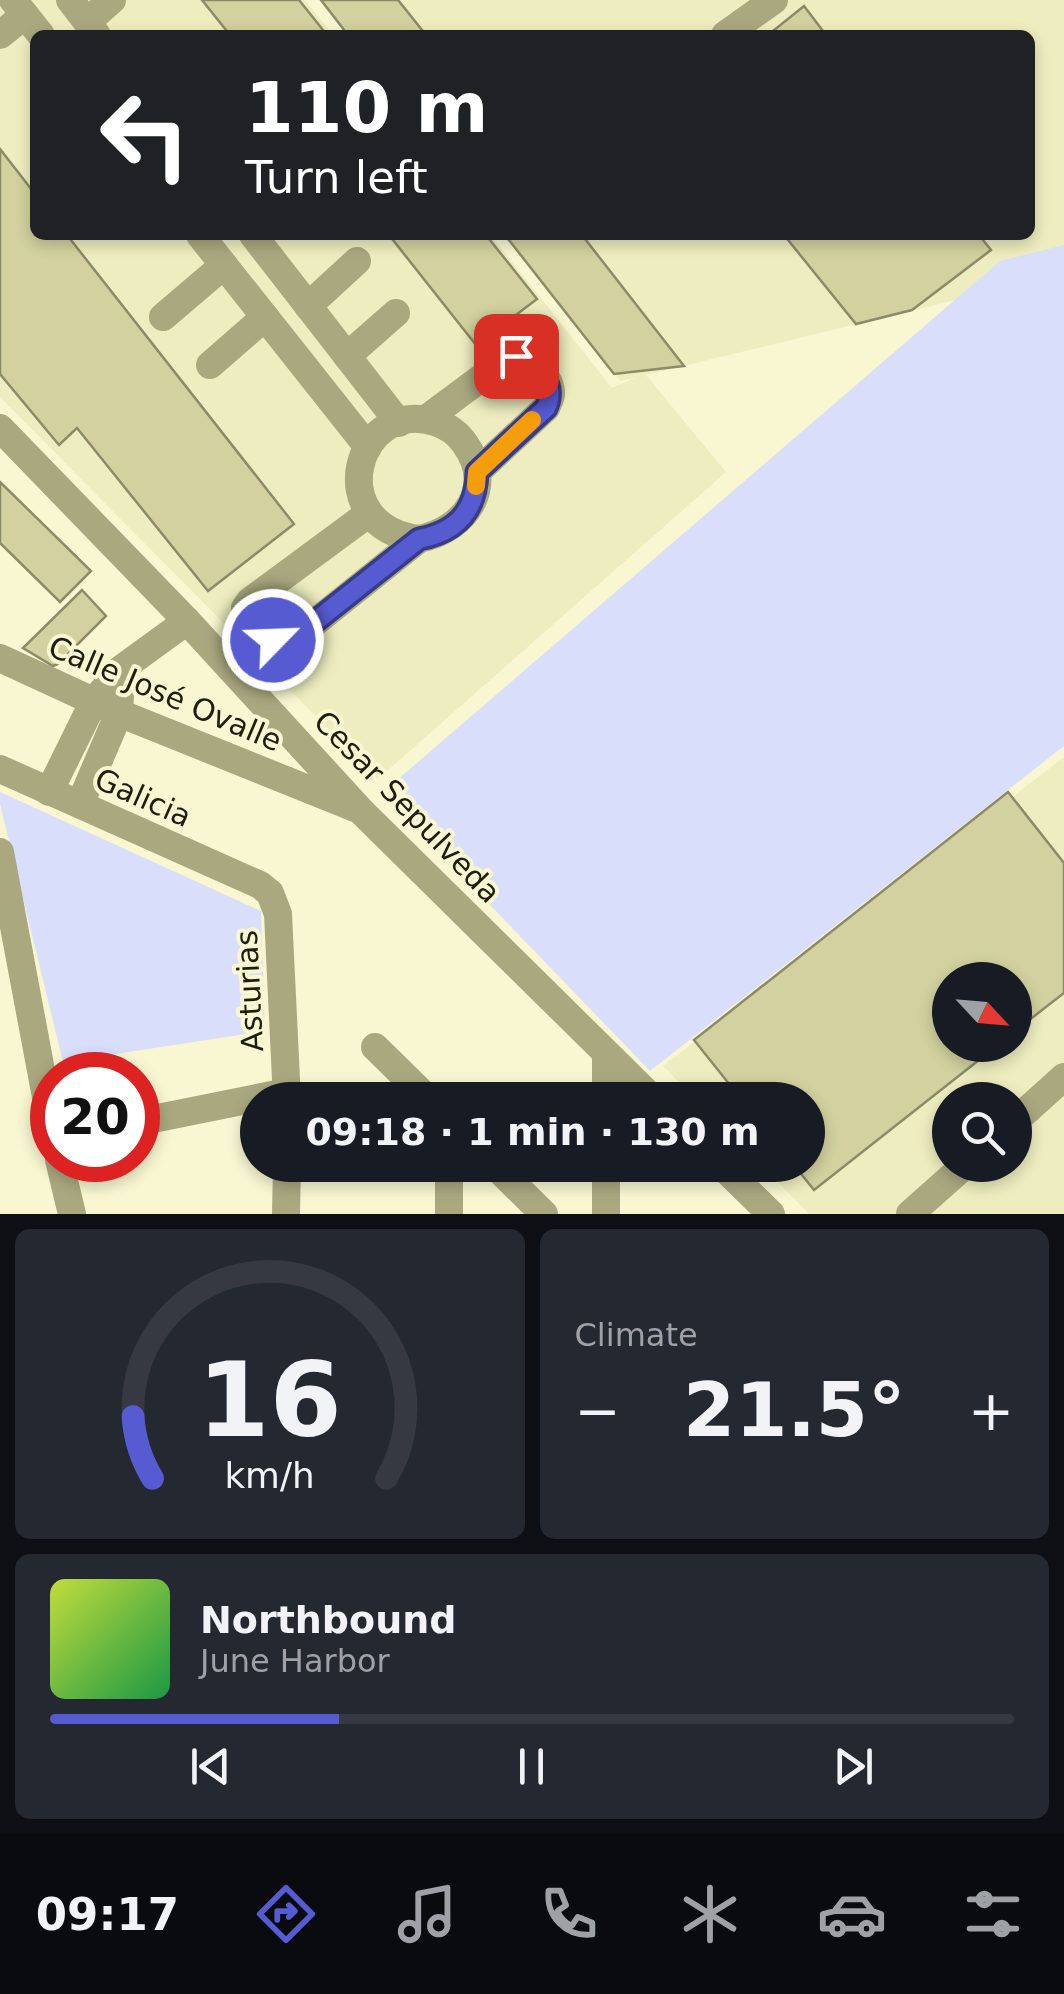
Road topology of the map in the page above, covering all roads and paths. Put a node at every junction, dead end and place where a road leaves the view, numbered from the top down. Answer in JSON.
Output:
{"nodes":[{"id":1,"x":112,"y":0,"type":"edge"},
{"id":2,"x":774,"y":0,"type":"edge"},
{"id":3,"x":26,"y":17,"type":"edge"},
{"id":4,"x":85,"y":19,"type":"edge"},
{"id":5,"x":732,"y":30,"type":"edge"},
{"id":6,"x":0,"y":34,"type":"edge"},
{"id":7,"x":204,"y":240,"type":"edge"},
{"id":8,"x":257,"y":240,"type":"edge"},
{"id":9,"x":357,"y":261,"type":"dead end"},
{"id":10,"x":224,"y":265,"type":"junction"},
{"id":11,"x":308,"y":306,"type":"junction"},
{"id":12,"x":396,"y":313,"type":"dead end"},
{"id":13,"x":163,"y":317,"type":"dead end"},
{"id":14,"x":265,"y":317,"type":"junction"},
{"id":15,"x":348,"y":356,"type":"junction"},
{"id":16,"x":210,"y":365,"type":"dead end"},
{"id":17,"x":413,"y":421,"type":"junction"},
{"id":18,"x":0,"y":428,"type":"edge"},
{"id":19,"x":368,"y":447,"type":"junction"},
{"id":20,"x":477,"y":472,"type":"junction"},
{"id":21,"x":368,"y":514,"type":"junction"},
{"id":22,"x":419,"y":539,"type":"junction"},
{"id":23,"x":187,"y":621,"type":"junction"},
{"id":24,"x":0,"y":658,"type":"edge"},
{"id":25,"x":107,"y":706,"type":"junction"},
{"id":26,"x":0,"y":769,"type":"edge"},
{"id":27,"x":49,"y":792,"type":"junction"},
{"id":28,"x":80,"y":804,"type":"junction"},
{"id":29,"x":361,"y":811,"type":"junction"},
{"id":30,"x":0,"y":852,"type":"edge"},
{"id":31,"x":260,"y":885,"type":"joint"},
{"id":32,"x":374,"y":1046,"type":"dead end"},
{"id":33,"x":38,"y":1052,"type":"edge"},
{"id":34,"x":606,"y":1054,"type":"junction"},
{"id":35,"x":1064,"y":1078,"type":"edge"},
{"id":36,"x":287,"y":1082,"type":"edge"},
{"id":37,"x":411,"y":1082,"type":"edge"},
{"id":38,"x":606,"y":1082,"type":"edge"},
{"id":39,"x":635,"y":1082,"type":"edge"},
{"id":40,"x":240,"y":1104,"type":"edge"},
{"id":41,"x":1032,"y":1106,"type":"edge"},
{"id":42,"x":160,"y":1118,"type":"edge"},
{"id":43,"x":64,"y":1182,"type":"edge"},
{"id":44,"x":287,"y":1182,"type":"edge"},
{"id":45,"x":449,"y":1182,"type":"edge"},
{"id":46,"x":511,"y":1182,"type":"edge"},
{"id":47,"x":606,"y":1182,"type":"edge"},
{"id":48,"x":738,"y":1182,"type":"edge"},
{"id":49,"x":946,"y":1182,"type":"edge"},
{"id":50,"x":72,"y":1214,"type":"edge"},
{"id":51,"x":286,"y":1214,"type":"edge"},
{"id":52,"x":450,"y":1214,"type":"edge"},
{"id":53,"x":544,"y":1214,"type":"edge"},
{"id":54,"x":606,"y":1214,"type":"edge"},
{"id":55,"x":771,"y":1214,"type":"edge"},
{"id":56,"x":910,"y":1214,"type":"edge"}],
"edges":[{"from":1,"to":4,"type":"street"},
{"from":2,"to":5,"type":"street"},
{"from":3,"to":6,"type":"street"},
{"from":7,"to":10,"type":"street"},
{"from":8,"to":11,"type":"street"},
{"from":9,"to":11,"type":"street"},
{"from":10,"to":13,"type":"street"},
{"from":10,"to":14,"type":"street"},
{"from":11,"to":15,"type":"street"},
{"from":12,"to":15,"type":"street"},
{"from":14,"to":16,"type":"street"},
{"from":14,"to":19,"type":"street"},
{"from":15,"to":17,"type":"street"},
{"from":17,"to":19,"type":"street"},
{"from":17,"to":20,"type":"street"},
{"from":17,"to":20,"type":"street"},
{"from":18,"to":23,"type":"street","name":"Cesar Sepulveda"},
{"from":19,"to":21,"type":"street"},
{"from":20,"to":22,"type":"street"},
{"from":21,"to":22,"type":"street"},
{"from":21,"to":22,"type":"street"},
{"from":23,"to":25,"type":"street"},
{"from":23,"to":29,"type":"street","name":"Cesar Sepulveda"},
{"from":24,"to":25,"type":"street","name":"Calle José Ovalle"},
{"from":25,"to":27,"type":"street"},
{"from":25,"to":28,"type":"street"},
{"from":25,"to":29,"type":"street","name":"Calle José Ovalle"},
{"from":26,"to":27,"type":"street","name":"Galicia"},
{"from":27,"to":28,"type":"street","name":"Galicia"},
{"from":28,"to":31,"type":"street","name":"Galicia"},
{"from":29,"to":34,"type":"street","name":"Cesar Sepulveda"},
{"from":30,"to":33,"type":"street"},
{"from":31,"to":36,"type":"street","name":"Asturias"},
{"from":32,"to":37,"type":"street"},
{"from":34,"to":38,"type":"street"},
{"from":34,"to":39,"type":"street","name":"Cesar Sepulveda"},
{"from":35,"to":41,"type":"street"},
{"from":40,"to":42,"type":"street"},
{"from":43,"to":50,"type":"street"},
{"from":44,"to":51,"type":"street"},
{"from":45,"to":52,"type":"street"},
{"from":46,"to":53,"type":"street"},
{"from":47,"to":54,"type":"street"},
{"from":48,"to":55,"type":"street"},
{"from":49,"to":56,"type":"street"}]}
